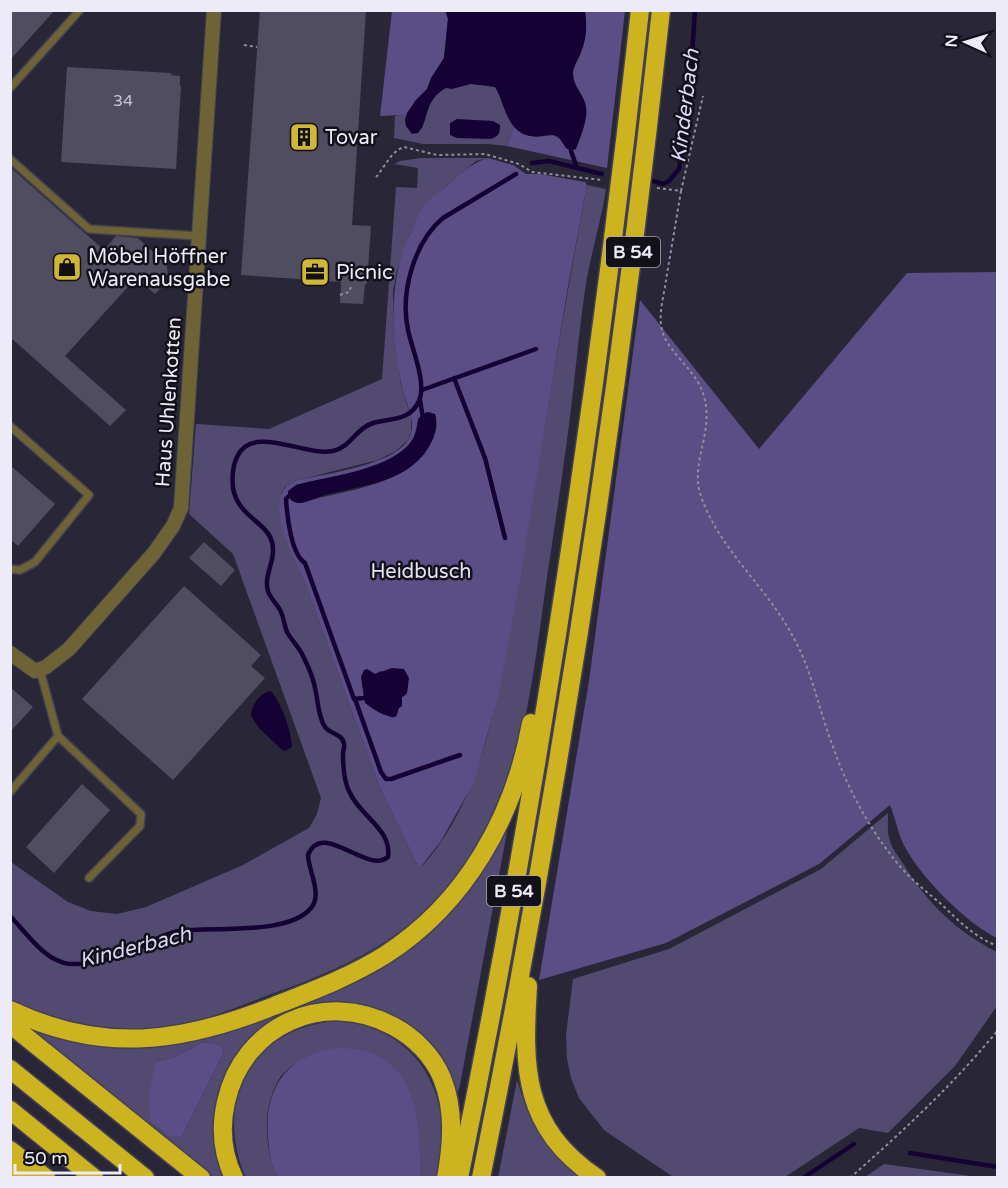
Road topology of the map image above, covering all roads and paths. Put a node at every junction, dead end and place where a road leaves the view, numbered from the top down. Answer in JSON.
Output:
{"nodes":[{"id":1,"x":80,"y":10,"type":"edge"},
{"id":2,"x":214,"y":10,"type":"edge"},
{"id":3,"x":640,"y":10,"type":"edge"},
{"id":4,"x":662,"y":10,"type":"edge"},
{"id":5,"x":244,"y":45,"type":"dead end"},
{"id":6,"x":257,"y":47,"type":"dead end"},
{"id":7,"x":10,"y":88,"type":"edge"},
{"id":8,"x":703,"y":96,"type":"dead end"},
{"id":9,"x":10,"y":159,"type":"edge"},
{"id":10,"x":376,"y":177,"type":"dead end"},
{"id":11,"x":602,"y":180,"type":"dead end"},
{"id":12,"x":652,"y":188,"type":"dead end"},
{"id":13,"x":681,"y":191,"type":"junction"},
{"id":14,"x":198,"y":236,"type":"junction"},
{"id":15,"x":351,"y":287,"type":"dead end"},
{"id":16,"x":340,"y":295,"type":"dead end"},
{"id":17,"x":10,"y":426,"type":"edge"},
{"id":18,"x":10,"y":569,"type":"edge"},
{"id":19,"x":562,"y":603,"type":"junction"},
{"id":20,"x":10,"y":653,"type":"edge"},
{"id":21,"x":40,"y":670,"type":"junction"},
{"id":22,"x":58,"y":736,"type":"junction"},
{"id":23,"x":10,"y":792,"type":"edge"},
{"id":24,"x":543,"y":850,"type":"junction"},
{"id":25,"x":89,"y":878,"type":"dead end"},
{"id":26,"x":998,"y":946,"type":"edge"},
{"id":27,"x":10,"y":1010,"type":"edge"},
{"id":28,"x":10,"y":1024,"type":"edge"},
{"id":29,"x":998,"y":1030,"type":"edge"},
{"id":30,"x":10,"y":1069,"type":"edge"},
{"id":31,"x":10,"y":1110,"type":"edge"},
{"id":32,"x":10,"y":1150,"type":"edge"},
{"id":33,"x":10,"y":1167,"type":"edge"},
{"id":34,"x":21,"y":1178,"type":"edge"},
{"id":35,"x":46,"y":1178,"type":"edge"},
{"id":36,"x":94,"y":1178,"type":"edge"},
{"id":37,"x":145,"y":1178,"type":"edge"},
{"id":38,"x":201,"y":1178,"type":"edge"},
{"id":39,"x":234,"y":1178,"type":"edge"},
{"id":40,"x":446,"y":1178,"type":"edge"},
{"id":41,"x":459,"y":1178,"type":"edge"},
{"id":42,"x":481,"y":1178,"type":"edge"},
{"id":43,"x":597,"y":1178,"type":"edge"},
{"id":44,"x":850,"y":1178,"type":"edge"}],
"edges":[{"from":1,"to":7,"type":"lane"},
{"from":2,"to":14,"type":"street","name":"Haus Uhlenkotten"},
{"from":3,"to":19,"type":"highway","number":"B 54"},
{"from":4,"to":24,"type":"highway","number":"B 54"},
{"from":5,"to":6,"type":"path"},
{"from":8,"to":13,"type":"path"},
{"from":9,"to":14,"type":"lane"},
{"from":10,"to":11,"type":"path"},
{"from":12,"to":13,"type":"path"},
{"from":13,"to":26,"type":"path"},
{"from":14,"to":21,"type":"street","name":"Haus Uhlenkotten"},
{"from":15,"to":16,"type":"path"},
{"from":17,"to":18,"type":"lane"},
{"from":19,"to":27,"type":"highway"},
{"from":19,"to":41,"type":"highway","number":"B 54"},
{"from":20,"to":21,"type":"street"},
{"from":21,"to":22,"type":"lane"},
{"from":22,"to":23,"type":"lane"},
{"from":22,"to":25,"type":"lane"},
{"from":24,"to":42,"type":"highway","number":"B 54"},
{"from":24,"to":43,"type":"highway"},
{"from":28,"to":38,"type":"highway"},
{"from":29,"to":44,"type":"path"},
{"from":30,"to":37,"type":"highway"},
{"from":31,"to":36,"type":"highway"},
{"from":32,"to":35,"type":"highway"},
{"from":33,"to":34,"type":"highway"},
{"from":39,"to":40,"type":"highway"}]}
